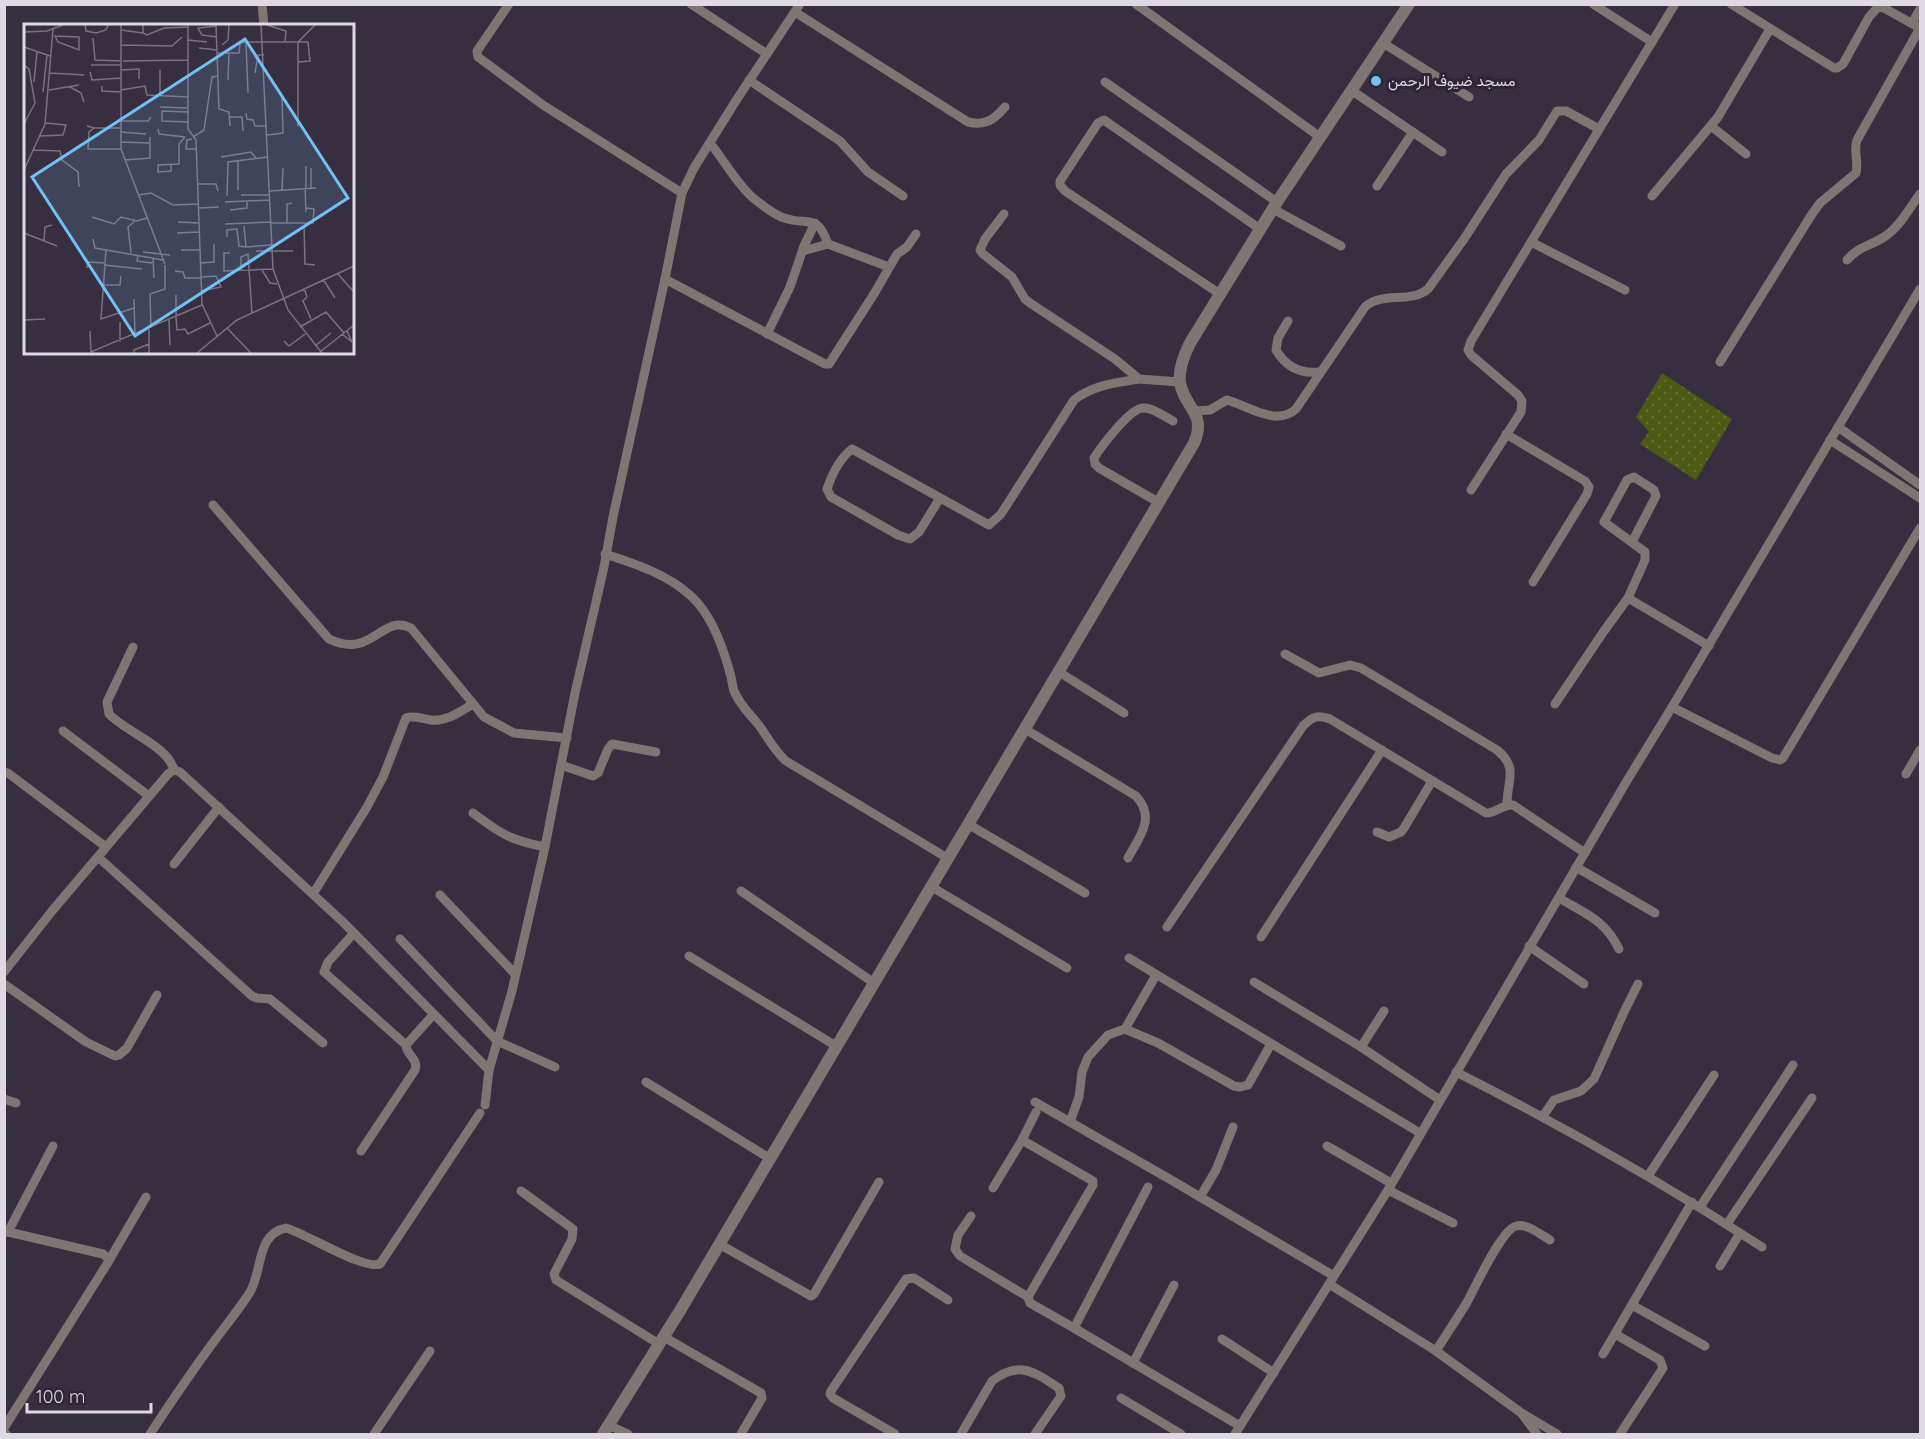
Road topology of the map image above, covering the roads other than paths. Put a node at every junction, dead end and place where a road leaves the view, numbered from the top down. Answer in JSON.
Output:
{"nodes":[{"id":1,"x":262,"y":4,"type":"edge"},
{"id":2,"x":509,"y":4,"type":"edge"},
{"id":3,"x":692,"y":4,"type":"edge"},
{"id":4,"x":1136,"y":4,"type":"edge"},
{"id":5,"x":1155,"y":4,"type":"edge"},
{"id":6,"x":1409,"y":4,"type":"edge"},
{"id":7,"x":1593,"y":4,"type":"edge"},
{"id":8,"x":1675,"y":4,"type":"edge"},
{"id":9,"x":1731,"y":4,"type":"edge"},
{"id":10,"x":797,"y":8,"type":"edge"},
{"id":11,"x":1920,"y":9,"type":"edge"},
{"id":12,"x":1149,"y":13,"type":"junction"},
{"id":13,"x":264,"y":24,"type":"edge"},
{"id":14,"x":1918,"y":27,"type":"edge"},
{"id":15,"x":1770,"y":29,"type":"junction"},
{"id":16,"x":1383,"y":42,"type":"junction"},
{"id":17,"x":1652,"y":42,"type":"junction"},
{"id":18,"x":767,"y":54,"type":"junction"},
{"id":19,"x":749,"y":80,"type":"junction"},
{"id":20,"x":1105,"y":82,"type":"dead end"},
{"id":21,"x":1351,"y":90,"type":"junction"},
{"id":22,"x":1469,"y":98,"type":"dead end"},
{"id":23,"x":1005,"y":107,"type":"dead end"},
{"id":24,"x":1711,"y":126,"type":"junction"},
{"id":25,"x":1599,"y":129,"type":"junction"},
{"id":26,"x":1413,"y":132,"type":"junction"},
{"id":27,"x":1320,"y":137,"type":"junction"},
{"id":28,"x":710,"y":143,"type":"junction"},
{"id":29,"x":1442,"y":152,"type":"dead end"},
{"id":30,"x":1746,"y":154,"type":"dead end"},
{"id":31,"x":1377,"y":186,"type":"dead end"},
{"id":32,"x":682,"y":193,"type":"junction"},
{"id":33,"x":1920,"y":194,"type":"edge"},
{"id":34,"x":903,"y":196,"type":"dead end"},
{"id":35,"x":1652,"y":196,"type":"dead end"},
{"id":36,"x":1275,"y":205,"type":"junction"},
{"id":37,"x":1004,"y":214,"type":"dead end"},
{"id":38,"x":815,"y":223,"type":"junction"},
{"id":39,"x":1260,"y":229,"type":"junction"},
{"id":40,"x":916,"y":234,"type":"dead end"},
{"id":41,"x":1531,"y":242,"type":"junction"},
{"id":42,"x":828,"y":244,"type":"junction"},
{"id":43,"x":1341,"y":246,"type":"dead end"},
{"id":44,"x":803,"y":251,"type":"junction"},
{"id":45,"x":1847,"y":260,"type":"dead end"},
{"id":46,"x":889,"y":267,"type":"junction"},
{"id":47,"x":665,"y":279,"type":"junction"},
{"id":48,"x":1920,"y":289,"type":"edge"},
{"id":49,"x":1625,"y":290,"type":"dead end"},
{"id":50,"x":1220,"y":294,"type":"junction"},
{"id":51,"x":1288,"y":321,"type":"dead end"},
{"id":52,"x":767,"y":334,"type":"junction"},
{"id":53,"x":1720,"y":362,"type":"dead end"},
{"id":54,"x":1319,"y":372,"type":"junction"},
{"id":55,"x":1139,"y":379,"type":"junction"},
{"id":56,"x":1180,"y":382,"type":"junction"},
{"id":57,"x":1196,"y":411,"type":"junction"},
{"id":58,"x":1173,"y":421,"type":"dead end"},
{"id":59,"x":1838,"y":427,"type":"junction"},
{"id":60,"x":1506,"y":434,"type":"junction"},
{"id":61,"x":1830,"y":440,"type":"junction"},
{"id":62,"x":1920,"y":485,"type":"edge"},
{"id":63,"x":1471,"y":490,"type":"dead end"},
{"id":64,"x":940,"y":498,"type":"junction"},
{"id":65,"x":1920,"y":498,"type":"edge"},
{"id":66,"x":1158,"y":502,"type":"junction"},
{"id":67,"x":213,"y":506,"type":"dead end"},
{"id":68,"x":1920,"y":528,"type":"edge"},
{"id":69,"x":1632,"y":542,"type":"junction"},
{"id":70,"x":605,"y":554,"type":"junction"},
{"id":71,"x":1533,"y":582,"type":"dead end"},
{"id":72,"x":1628,"y":598,"type":"junction"},
{"id":73,"x":1708,"y":646,"type":"junction"},
{"id":74,"x":133,"y":647,"type":"dead end"},
{"id":75,"x":1285,"y":654,"type":"dead end"},
{"id":76,"x":1059,"y":672,"type":"junction"},
{"id":77,"x":473,"y":704,"type":"junction"},
{"id":78,"x":1555,"y":704,"type":"dead end"},
{"id":79,"x":1672,"y":707,"type":"junction"},
{"id":80,"x":1124,"y":713,"type":"dead end"},
{"id":81,"x":1025,"y":729,"type":"junction"},
{"id":82,"x":63,"y":731,"type":"dead end"},
{"id":83,"x":567,"y":738,"type":"junction"},
{"id":84,"x":1382,"y":750,"type":"junction"},
{"id":85,"x":1920,"y":751,"type":"edge"},
{"id":86,"x":656,"y":752,"type":"dead end"},
{"id":87,"x":561,"y":765,"type":"junction"},
{"id":88,"x":174,"y":771,"type":"junction"},
{"id":89,"x":4,"y":772,"type":"edge"},
{"id":90,"x":1906,"y":774,"type":"dead end"},
{"id":91,"x":1432,"y":780,"type":"junction"},
{"id":92,"x":149,"y":796,"type":"junction"},
{"id":93,"x":1508,"y":804,"type":"junction"},
{"id":94,"x":219,"y":807,"type":"junction"},
{"id":95,"x":473,"y":813,"type":"dead end"},
{"id":96,"x":968,"y":824,"type":"junction"},
{"id":97,"x":1377,"y":832,"type":"dead end"},
{"id":98,"x":106,"y":847,"type":"junction"},
{"id":99,"x":545,"y":847,"type":"junction"},
{"id":100,"x":1585,"y":853,"type":"junction"},
{"id":101,"x":98,"y":856,"type":"junction"},
{"id":102,"x":1128,"y":858,"type":"dead end"},
{"id":103,"x":949,"y":859,"type":"junction"},
{"id":104,"x":174,"y":864,"type":"dead end"},
{"id":105,"x":1576,"y":867,"type":"junction"},
{"id":106,"x":932,"y":887,"type":"junction"},
{"id":107,"x":741,"y":891,"type":"dead end"},
{"id":108,"x":1085,"y":893,"type":"dead end"},
{"id":109,"x":312,"y":894,"type":"junction"},
{"id":110,"x":440,"y":895,"type":"dead end"},
{"id":111,"x":1559,"y":897,"type":"junction"},
{"id":112,"x":1655,"y":913,"type":"dead end"},
{"id":113,"x":1167,"y":927,"type":"dead end"},
{"id":114,"x":354,"y":933,"type":"junction"},
{"id":115,"x":1261,"y":937,"type":"dead end"},
{"id":116,"x":400,"y":939,"type":"dead end"},
{"id":117,"x":1529,"y":946,"type":"junction"},
{"id":118,"x":1619,"y":950,"type":"dead end"},
{"id":119,"x":689,"y":956,"type":"dead end"},
{"id":120,"x":1129,"y":958,"type":"dead end"},
{"id":121,"x":1067,"y":968,"type":"dead end"},
{"id":122,"x":4,"y":972,"type":"edge"},
{"id":123,"x":515,"y":974,"type":"junction"},
{"id":124,"x":1156,"y":975,"type":"junction"},
{"id":125,"x":1254,"y":982,"type":"dead end"},
{"id":126,"x":874,"y":983,"type":"junction"},
{"id":127,"x":4,"y":984,"type":"edge"},
{"id":128,"x":1584,"y":984,"type":"dead end"},
{"id":129,"x":1638,"y":984,"type":"dead end"},
{"id":130,"x":156,"y":995,"type":"dead end"},
{"id":131,"x":1384,"y":1011,"type":"dead end"},
{"id":132,"x":433,"y":1015,"type":"junction"},
{"id":133,"x":1125,"y":1029,"type":"junction"},
{"id":134,"x":497,"y":1041,"type":"junction"},
{"id":135,"x":323,"y":1043,"type":"dead end"},
{"id":136,"x":1271,"y":1044,"type":"junction"},
{"id":137,"x":406,"y":1045,"type":"junction"},
{"id":138,"x":836,"y":1046,"type":"junction"},
{"id":139,"x":1361,"y":1047,"type":"junction"},
{"id":140,"x":1793,"y":1065,"type":"dead end"},
{"id":141,"x":555,"y":1067,"type":"dead end"},
{"id":142,"x":489,"y":1070,"type":"junction"},
{"id":143,"x":1456,"y":1072,"type":"junction"},
{"id":144,"x":1714,"y":1075,"type":"dead end"},
{"id":145,"x":646,"y":1082,"type":"dead end"},
{"id":146,"x":1812,"y":1098,"type":"dead end"},
{"id":147,"x":4,"y":1099,"type":"edge"},
{"id":148,"x":1440,"y":1100,"type":"junction"},
{"id":149,"x":16,"y":1103,"type":"dead end"},
{"id":150,"x":1544,"y":1116,"type":"junction"},
{"id":151,"x":1070,"y":1122,"type":"junction"},
{"id":152,"x":1233,"y":1127,"type":"dead end"},
{"id":153,"x":1420,"y":1133,"type":"junction"},
{"id":154,"x":1022,"y":1140,"type":"junction"},
{"id":155,"x":53,"y":1146,"type":"dead end"},
{"id":156,"x":1327,"y":1146,"type":"dead end"},
{"id":157,"x":362,"y":1151,"type":"dead end"},
{"id":158,"x":769,"y":1158,"type":"junction"},
{"id":159,"x":1648,"y":1176,"type":"junction"},
{"id":160,"x":879,"y":1182,"type":"dead end"},
{"id":161,"x":1389,"y":1186,"type":"junction"},
{"id":162,"x":1148,"y":1187,"type":"dead end"},
{"id":163,"x":993,"y":1188,"type":"dead end"},
{"id":164,"x":521,"y":1191,"type":"dead end"},
{"id":165,"x":146,"y":1197,"type":"dead end"},
{"id":166,"x":1200,"y":1197,"type":"junction"},
{"id":167,"x":1696,"y":1205,"type":"junction"},
{"id":168,"x":971,"y":1216,"type":"dead end"},
{"id":169,"x":1453,"y":1224,"type":"dead end"},
{"id":170,"x":1727,"y":1224,"type":"junction"},
{"id":171,"x":6,"y":1231,"type":"edge"},
{"id":172,"x":1740,"y":1233,"type":"junction"},
{"id":173,"x":1550,"y":1240,"type":"dead end"},
{"id":174,"x":719,"y":1244,"type":"junction"},
{"id":175,"x":1762,"y":1247,"type":"dead end"},
{"id":176,"x":109,"y":1259,"type":"junction"},
{"id":177,"x":1720,"y":1266,"type":"dead end"},
{"id":178,"x":1331,"y":1280,"type":"junction"},
{"id":179,"x":1174,"y":1285,"type":"dead end"},
{"id":180,"x":1028,"y":1297,"type":"junction"},
{"id":181,"x":948,"y":1300,"type":"dead end"},
{"id":182,"x":1632,"y":1305,"type":"junction"},
{"id":183,"x":1074,"y":1328,"type":"junction"},
{"id":184,"x":1615,"y":1334,"type":"junction"},
{"id":185,"x":1222,"y":1339,"type":"dead end"},
{"id":186,"x":662,"y":1340,"type":"junction"},
{"id":187,"x":1706,"y":1346,"type":"dead end"},
{"id":188,"x":430,"y":1351,"type":"dead end"},
{"id":189,"x":1436,"y":1351,"type":"junction"},
{"id":190,"x":1603,"y":1354,"type":"dead end"},
{"id":191,"x":1133,"y":1363,"type":"junction"},
{"id":192,"x":1274,"y":1372,"type":"junction"},
{"id":193,"x":1121,"y":1398,"type":"dead end"},
{"id":194,"x":1520,"y":1412,"type":"junction"},
{"id":195,"x":4,"y":1428,"type":"edge"},
{"id":196,"x":605,"y":1430,"type":"edge"},
{"id":197,"x":1238,"y":1430,"type":"edge"},
{"id":198,"x":150,"y":1434,"type":"edge"},
{"id":199,"x":374,"y":1434,"type":"edge"},
{"id":200,"x":628,"y":1434,"type":"edge"},
{"id":201,"x":741,"y":1434,"type":"edge"},
{"id":202,"x":895,"y":1434,"type":"edge"},
{"id":203,"x":961,"y":1434,"type":"edge"},
{"id":204,"x":1035,"y":1434,"type":"edge"},
{"id":205,"x":1180,"y":1434,"type":"edge"},
{"id":206,"x":1537,"y":1434,"type":"edge"},
{"id":207,"x":1557,"y":1434,"type":"edge"},
{"id":208,"x":1620,"y":1434,"type":"edge"}],
"edges":[{"from":1,"to":13,"type":"street"},
{"from":2,"to":32,"type":"street"},
{"from":3,"to":18,"type":"street"},
{"from":4,"to":12,"type":"street"},
{"from":5,"to":12,"type":"street"},
{"from":6,"to":16,"type":"street"},
{"from":7,"to":17,"type":"street"},
{"from":8,"to":17,"type":"street"},
{"from":9,"to":15,"type":"street"},
{"from":10,"to":18,"type":"street"},
{"from":10,"to":23,"type":"street"},
{"from":11,"to":14,"type":"street"},
{"from":12,"to":27,"type":"street"},
{"from":14,"to":15,"type":"street"},
{"from":14,"to":53,"type":"street"},
{"from":15,"to":24,"type":"street"},
{"from":16,"to":21,"type":"street"},
{"from":16,"to":22,"type":"street"},
{"from":17,"to":25,"type":"street"},
{"from":18,"to":19,"type":"street"},
{"from":19,"to":28,"type":"street"},
{"from":19,"to":34,"type":"street"},
{"from":20,"to":36,"type":"street"},
{"from":21,"to":26,"type":"street"},
{"from":21,"to":27,"type":"street"},
{"from":24,"to":30,"type":"street"},
{"from":24,"to":35,"type":"street"},
{"from":25,"to":41,"type":"street"},
{"from":25,"to":54,"type":"street"},
{"from":26,"to":29,"type":"street"},
{"from":26,"to":31,"type":"street"},
{"from":27,"to":36,"type":"street"},
{"from":28,"to":32,"type":"street"},
{"from":28,"to":38,"type":"street"},
{"from":32,"to":47,"type":"street"},
{"from":33,"to":45,"type":"street"},
{"from":36,"to":39,"type":"street"},
{"from":36,"to":43,"type":"street"},
{"from":37,"to":55,"type":"street"},
{"from":38,"to":42,"type":"street"},
{"from":38,"to":44,"type":"street"},
{"from":39,"to":50,"type":"street"},
{"from":39,"to":50,"type":"street"},
{"from":40,"to":46,"type":"street"},
{"from":41,"to":49,"type":"street"},
{"from":41,"to":60,"type":"street"},
{"from":42,"to":44,"type":"street"},
{"from":42,"to":46,"type":"street"},
{"from":44,"to":52,"type":"street"},
{"from":46,"to":52,"type":"street"},
{"from":47,"to":52,"type":"street"},
{"from":47,"to":70,"type":"street"},
{"from":48,"to":59,"type":"street"},
{"from":50,"to":56,"type":"street"},
{"from":51,"to":54,"type":"street"},
{"from":54,"to":57,"type":"street"},
{"from":55,"to":56,"type":"street"},
{"from":55,"to":64,"type":"street"},
{"from":56,"to":57,"type":"street"},
{"from":57,"to":66,"type":"street"},
{"from":58,"to":66,"type":"street"},
{"from":59,"to":61,"type":"street"},
{"from":59,"to":62,"type":"street"},
{"from":60,"to":63,"type":"street"},
{"from":60,"to":71,"type":"street"},
{"from":61,"to":65,"type":"street"},
{"from":61,"to":73,"type":"street"},
{"from":64,"to":64,"type":"street"},
{"from":66,"to":76,"type":"street"},
{"from":67,"to":77,"type":"street"},
{"from":68,"to":79,"type":"street"},
{"from":69,"to":69,"type":"street"},
{"from":69,"to":72,"type":"street"},
{"from":70,"to":83,"type":"street"},
{"from":70,"to":103,"type":"street"},
{"from":72,"to":73,"type":"street"},
{"from":72,"to":78,"type":"street"},
{"from":73,"to":79,"type":"street"},
{"from":74,"to":88,"type":"street"},
{"from":75,"to":93,"type":"street"},
{"from":76,"to":80,"type":"street"},
{"from":76,"to":81,"type":"street"},
{"from":77,"to":83,"type":"street"},
{"from":77,"to":109,"type":"street"},
{"from":79,"to":100,"type":"street"},
{"from":81,"to":96,"type":"street"},
{"from":81,"to":102,"type":"street"},
{"from":82,"to":92,"type":"street"},
{"from":83,"to":87,"type":"street"},
{"from":84,"to":91,"type":"street"},
{"from":84,"to":113,"type":"street"},
{"from":84,"to":115,"type":"street"},
{"from":85,"to":90,"type":"street"},
{"from":86,"to":87,"type":"street"},
{"from":87,"to":99,"type":"street"},
{"from":88,"to":92,"type":"street"},
{"from":88,"to":94,"type":"street"},
{"from":89,"to":98,"type":"street"},
{"from":91,"to":93,"type":"street"},
{"from":91,"to":97,"type":"street"},
{"from":92,"to":98,"type":"street"},
{"from":93,"to":100,"type":"street"},
{"from":94,"to":104,"type":"street"},
{"from":94,"to":109,"type":"street"},
{"from":95,"to":99,"type":"street"},
{"from":96,"to":103,"type":"street"},
{"from":96,"to":108,"type":"street"},
{"from":98,"to":101,"type":"street"},
{"from":99,"to":123,"type":"street"},
{"from":100,"to":105,"type":"street"},
{"from":101,"to":122,"type":"street"},
{"from":101,"to":135,"type":"street"},
{"from":103,"to":106,"type":"street"},
{"from":105,"to":111,"type":"street"},
{"from":105,"to":112,"type":"street"},
{"from":106,"to":121,"type":"street"},
{"from":106,"to":126,"type":"street"},
{"from":107,"to":126,"type":"street"},
{"from":109,"to":114,"type":"street"},
{"from":110,"to":123,"type":"street"},
{"from":111,"to":117,"type":"street"},
{"from":111,"to":118,"type":"street"},
{"from":114,"to":132,"type":"street"},
{"from":114,"to":137,"type":"street"},
{"from":116,"to":134,"type":"street"},
{"from":117,"to":128,"type":"street"},
{"from":117,"to":143,"type":"street"},
{"from":119,"to":138,"type":"street"},
{"from":120,"to":124,"type":"street"},
{"from":123,"to":134,"type":"street"},
{"from":124,"to":133,"type":"street"},
{"from":124,"to":136,"type":"street"},
{"from":125,"to":139,"type":"street"},
{"from":126,"to":138,"type":"street"},
{"from":127,"to":130,"type":"street"},
{"from":129,"to":150,"type":"street"},
{"from":131,"to":139,"type":"street"},
{"from":132,"to":137,"type":"street"},
{"from":132,"to":142,"type":"street"},
{"from":133,"to":136,"type":"street"},
{"from":133,"to":151,"type":"street"},
{"from":134,"to":141,"type":"street"},
{"from":134,"to":142,"type":"street"},
{"from":136,"to":153,"type":"street"},
{"from":137,"to":157,"type":"street"},
{"from":138,"to":158,"type":"street"},
{"from":139,"to":148,"type":"street"},
{"from":140,"to":167,"type":"street"},
{"from":142,"to":198,"type":"street"},
{"from":143,"to":148,"type":"street"},
{"from":143,"to":150,"type":"street"},
{"from":144,"to":159,"type":"street"},
{"from":145,"to":158,"type":"street"},
{"from":146,"to":170,"type":"street"},
{"from":147,"to":149,"type":"street"},
{"from":148,"to":153,"type":"street"},
{"from":150,"to":159,"type":"street"},
{"from":151,"to":154,"type":"street"},
{"from":151,"to":166,"type":"street"},
{"from":152,"to":166,"type":"street"},
{"from":153,"to":161,"type":"street"},
{"from":154,"to":163,"type":"street"},
{"from":154,"to":180,"type":"street"},
{"from":155,"to":171,"type":"street"},
{"from":156,"to":161,"type":"street"},
{"from":158,"to":174,"type":"street"},
{"from":159,"to":167,"type":"street"},
{"from":160,"to":174,"type":"street"},
{"from":161,"to":169,"type":"street"},
{"from":161,"to":178,"type":"street"},
{"from":162,"to":183,"type":"street"},
{"from":164,"to":186,"type":"street"},
{"from":165,"to":176,"type":"street"},
{"from":166,"to":178,"type":"street"},
{"from":167,"to":170,"type":"street"},
{"from":167,"to":182,"type":"street"},
{"from":168,"to":180,"type":"street"},
{"from":170,"to":172,"type":"street"},
{"from":171,"to":176,"type":"street"},
{"from":172,"to":175,"type":"street"},
{"from":172,"to":177,"type":"street"},
{"from":173,"to":189,"type":"street"},
{"from":174,"to":186,"type":"street"},
{"from":176,"to":195,"type":"street"},
{"from":178,"to":189,"type":"street"},
{"from":178,"to":192,"type":"street"},
{"from":179,"to":191,"type":"street"},
{"from":180,"to":183,"type":"street"},
{"from":181,"to":202,"type":"street"},
{"from":182,"to":184,"type":"street"},
{"from":182,"to":187,"type":"street"},
{"from":183,"to":191,"type":"street"},
{"from":184,"to":190,"type":"street"},
{"from":184,"to":208,"type":"street"},
{"from":185,"to":192,"type":"street"},
{"from":186,"to":196,"type":"street"},
{"from":186,"to":201,"type":"street"},
{"from":188,"to":199,"type":"street"},
{"from":189,"to":194,"type":"street"},
{"from":191,"to":197,"type":"street"},
{"from":192,"to":197,"type":"street"},
{"from":193,"to":205,"type":"street"},
{"from":194,"to":206,"type":"street"},
{"from":194,"to":207,"type":"street"},
{"from":196,"to":200,"type":"street"},
{"from":203,"to":204,"type":"street"}]}
